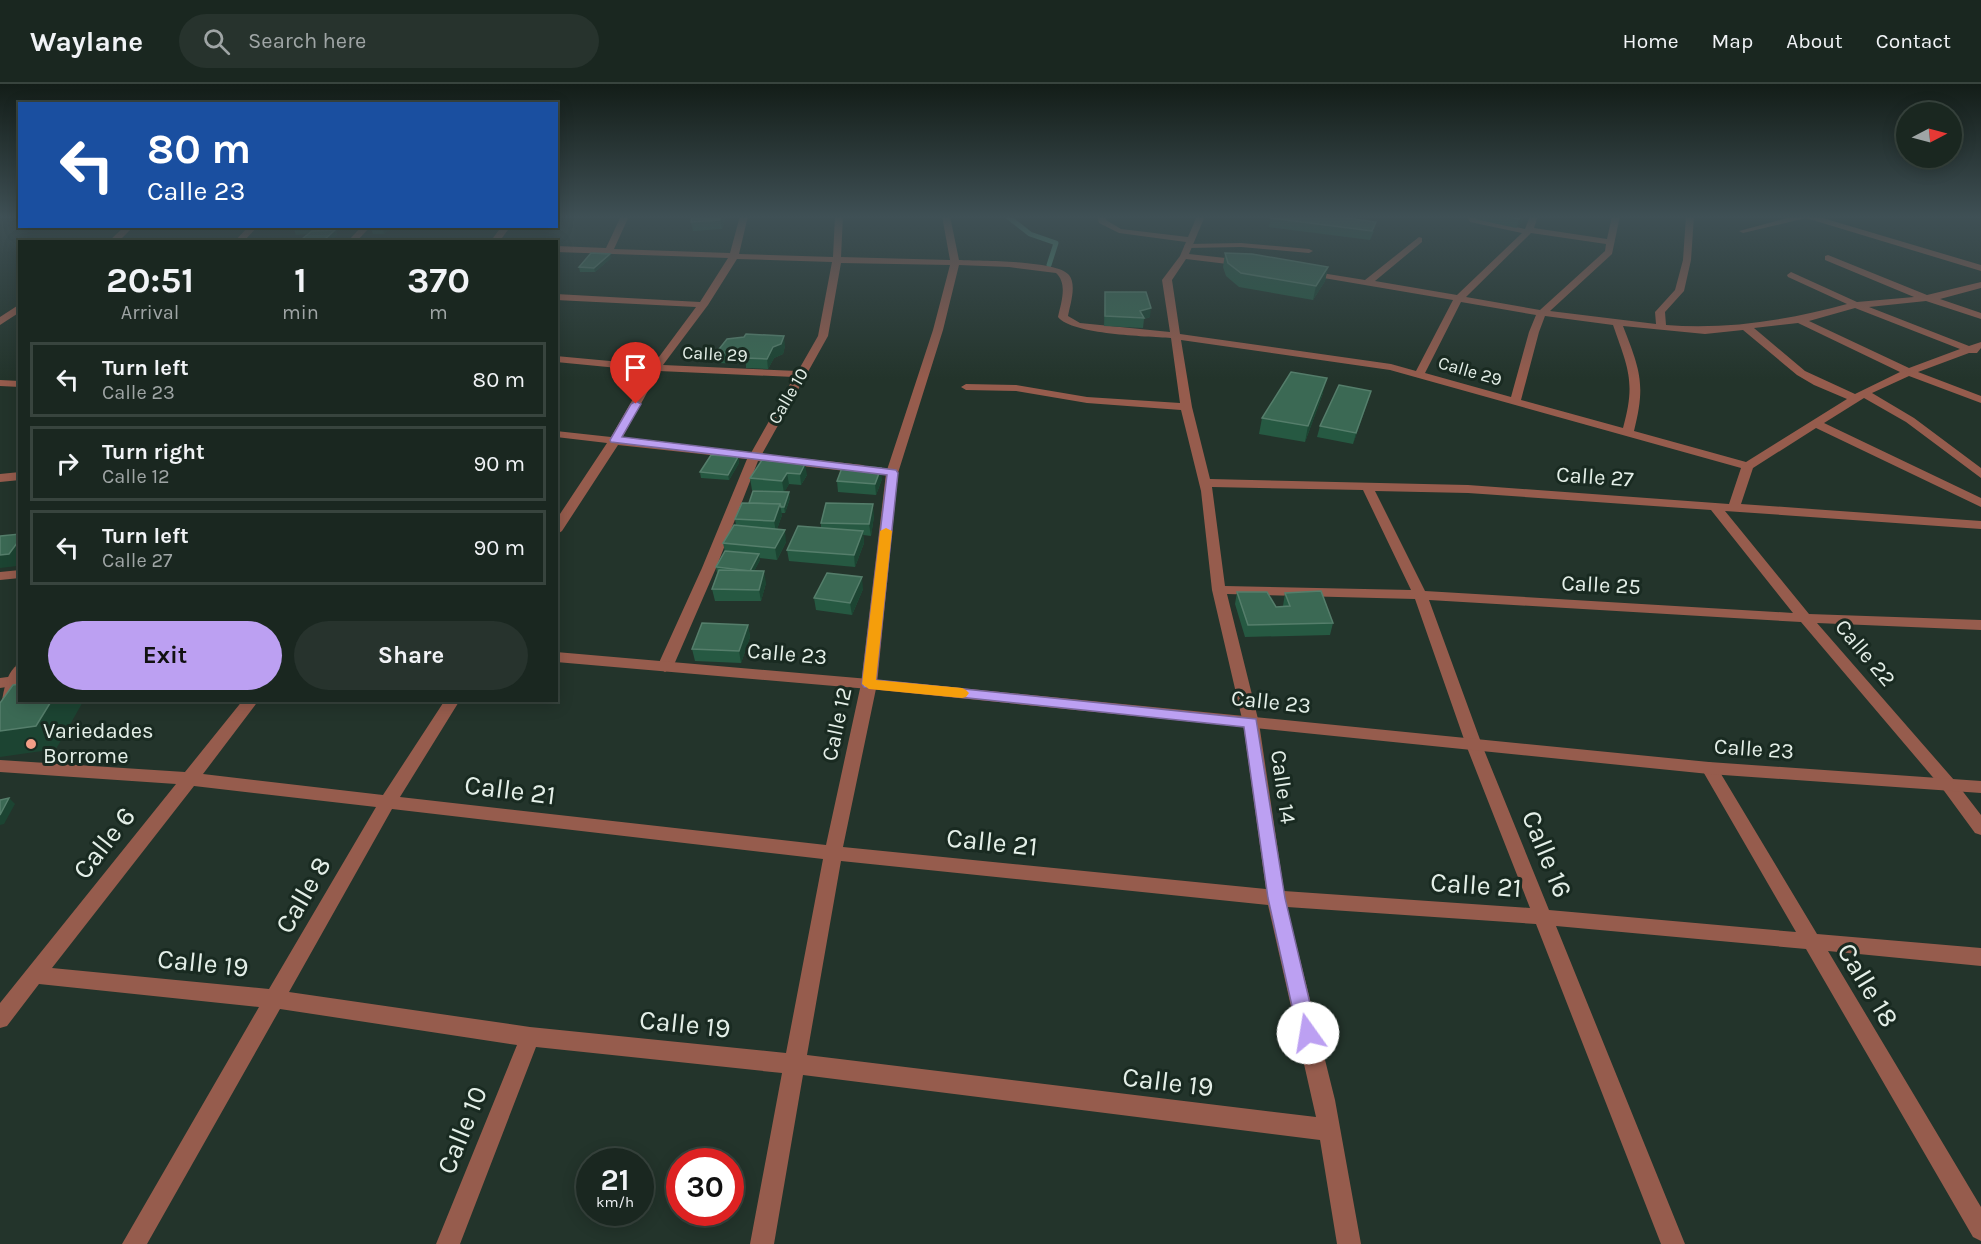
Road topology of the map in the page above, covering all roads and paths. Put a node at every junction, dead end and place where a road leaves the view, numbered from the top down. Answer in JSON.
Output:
{"nodes":[{"id":1,"x":725,"y":270,"type":"edge"},
{"id":2,"x":835,"y":270,"type":"edge"},
{"id":3,"x":953,"y":270,"type":"edge"},
{"id":4,"x":1053,"y":270,"type":"edge"},
{"id":5,"x":1174,"y":270,"type":"edge"},
{"id":6,"x":1292,"y":270,"type":"edge"},
{"id":7,"x":1382,"y":270,"type":"edge"},
{"id":8,"x":1486,"y":270,"type":"edge"},
{"id":9,"x":1589,"y":270,"type":"edge"},
{"id":10,"x":1684,"y":270,"type":"edge"},
{"id":11,"x":1858,"y":270,"type":"edge"},
{"id":12,"x":1791,"y":275,"type":"dead end"},
{"id":13,"x":1368,"y":282,"type":"junction"},
{"id":14,"x":1981,"y":285,"type":"edge"},
{"id":15,"x":558,"y":297,"type":"edge"},
{"id":16,"x":1923,"y":297,"type":"junction"},
{"id":17,"x":1458,"y":299,"type":"junction"},
{"id":18,"x":703,"y":305,"type":"junction"},
{"id":19,"x":1856,"y":305,"type":"junction"},
{"id":20,"x":18,"y":308,"type":"edge"},
{"id":21,"x":1542,"y":312,"type":"junction"},
{"id":22,"x":1981,"y":316,"type":"edge"},
{"id":23,"x":1800,"y":320,"type":"junction"},
{"id":24,"x":0,"y":322,"type":"edge"},
{"id":25,"x":18,"y":322,"type":"edge"},
{"id":26,"x":1617,"y":322,"type":"junction"},
{"id":27,"x":1745,"y":327,"type":"junction"},
{"id":28,"x":1661,"y":328,"type":"junction"},
{"id":29,"x":1176,"y":336,"type":"junction"},
{"id":30,"x":1981,"y":345,"type":"edge"},
{"id":31,"x":1969,"y":350,"type":"junction"},
{"id":32,"x":1981,"y":354,"type":"edge"},
{"id":33,"x":558,"y":359,"type":"edge"},
{"id":34,"x":656,"y":368,"type":"junction"},
{"id":35,"x":1908,"y":372,"type":"junction"},
{"id":36,"x":1419,"y":374,"type":"junction"},
{"id":37,"x":799,"y":375,"type":"junction"},
{"id":38,"x":0,"y":383,"type":"edge"},
{"id":39,"x":18,"y":384,"type":"edge"},
{"id":40,"x":966,"y":387,"type":"dead end"},
{"id":41,"x":1860,"y":396,"type":"junction"},
{"id":42,"x":1981,"y":400,"type":"edge"},
{"id":43,"x":1515,"y":402,"type":"junction"},
{"id":44,"x":1186,"y":407,"type":"junction"},
{"id":45,"x":1817,"y":424,"type":"junction"},
{"id":46,"x":558,"y":434,"type":"edge"},
{"id":47,"x":1628,"y":434,"type":"junction"},
{"id":48,"x":615,"y":440,"type":"junction"},
{"id":49,"x":754,"y":457,"type":"junction"},
{"id":50,"x":1748,"y":466,"type":"junction"},
{"id":51,"x":892,"y":473,"type":"junction"},
{"id":52,"x":1981,"y":474,"type":"edge"},
{"id":53,"x":18,"y":476,"type":"edge"},
{"id":54,"x":0,"y":478,"type":"edge"},
{"id":55,"x":1205,"y":483,"type":"junction"},
{"id":56,"x":1367,"y":486,"type":"junction"},
{"id":57,"x":1981,"y":503,"type":"edge"},
{"id":58,"x":1715,"y":507,"type":"junction"},
{"id":59,"x":1733,"y":509,"type":"junction"},
{"id":60,"x":1981,"y":525,"type":"edge"},
{"id":61,"x":558,"y":528,"type":"edge"},
{"id":62,"x":18,"y":574,"type":"edge"},
{"id":63,"x":0,"y":576,"type":"edge"},
{"id":64,"x":1219,"y":590,"type":"junction"},
{"id":65,"x":1420,"y":595,"type":"junction"},
{"id":66,"x":1807,"y":618,"type":"junction"},
{"id":67,"x":1981,"y":625,"type":"edge"},
{"id":68,"x":558,"y":657,"type":"edge"},
{"id":69,"x":665,"y":667,"type":"junction"},
{"id":70,"x":11,"y":678,"type":"edge"},
{"id":71,"x":869,"y":684,"type":"junction"},
{"id":72,"x":250,"y":702,"type":"edge"},
{"id":73,"x":452,"y":702,"type":"edge"},
{"id":74,"x":0,"y":721,"type":"edge"},
{"id":75,"x":1251,"y":723,"type":"junction"},
{"id":76,"x":1474,"y":745,"type":"junction"},
{"id":77,"x":0,"y":766,"type":"edge"},
{"id":78,"x":1709,"y":768,"type":"junction"},
{"id":79,"x":189,"y":779,"type":"junction"},
{"id":80,"x":1948,"y":784,"type":"junction"},
{"id":81,"x":1981,"y":787,"type":"edge"},
{"id":82,"x":387,"y":803,"type":"junction"},
{"id":83,"x":1981,"y":828,"type":"edge"},
{"id":84,"x":833,"y":853,"type":"junction"},
{"id":85,"x":1276,"y":898,"type":"junction"},
{"id":86,"x":1543,"y":917,"type":"junction"},
{"id":87,"x":1811,"y":942,"type":"junction"},
{"id":88,"x":1981,"y":957,"type":"edge"},
{"id":89,"x":35,"y":975,"type":"junction"},
{"id":90,"x":274,"y":999,"type":"junction"},
{"id":91,"x":0,"y":1019,"type":"edge"},
{"id":92,"x":530,"y":1037,"type":"junction"},
{"id":93,"x":795,"y":1064,"type":"junction"},
{"id":94,"x":1329,"y":1130,"type":"junction"},
{"id":95,"x":1981,"y":1229,"type":"edge"},
{"id":96,"x":134,"y":1244,"type":"edge"},
{"id":97,"x":448,"y":1244,"type":"edge"},
{"id":98,"x":762,"y":1244,"type":"edge"},
{"id":99,"x":1349,"y":1244,"type":"edge"},
{"id":100,"x":1673,"y":1244,"type":"edge"}],
"edges":[{"from":1,"to":18,"type":"street"},
{"from":2,"to":37,"type":"street","name":"Calle 10"},
{"from":3,"to":51,"type":"street","name":"Calle 12"},
{"from":4,"to":29,"type":"street","name":"Calle 29"},
{"from":5,"to":29,"type":"street","name":"Calle 14"},
{"from":6,"to":13,"type":"street"},
{"from":7,"to":13,"type":"street"},
{"from":8,"to":17,"type":"street"},
{"from":9,"to":21,"type":"street"},
{"from":10,"to":28,"type":"street"},
{"from":11,"to":16,"type":"street"},
{"from":12,"to":19,"type":"street"},
{"from":13,"to":17,"type":"street"},
{"from":14,"to":16,"type":"street"},
{"from":15,"to":18,"type":"street"},
{"from":16,"to":19,"type":"street"},
{"from":16,"to":22,"type":"street"},
{"from":17,"to":21,"type":"street"},
{"from":17,"to":36,"type":"street"},
{"from":18,"to":34,"type":"street"},
{"from":19,"to":23,"type":"street"},
{"from":19,"to":31,"type":"street"},
{"from":20,"to":24,"type":"street"},
{"from":21,"to":26,"type":"street"},
{"from":21,"to":43,"type":"street"},
{"from":23,"to":27,"type":"street"},
{"from":23,"to":35,"type":"street"},
{"from":24,"to":25,"type":"street"},
{"from":26,"to":28,"type":"street"},
{"from":26,"to":47,"type":"street"},
{"from":27,"to":28,"type":"street"},
{"from":27,"to":41,"type":"street"},
{"from":29,"to":36,"type":"street","name":"Calle 29"},
{"from":29,"to":44,"type":"street","name":"Calle 14"},
{"from":30,"to":31,"type":"street"},
{"from":31,"to":32,"type":"street"},
{"from":31,"to":35,"type":"street"},
{"from":33,"to":34,"type":"street","name":"Calle 29"},
{"from":34,"to":37,"type":"street","name":"Calle 29"},
{"from":34,"to":48,"type":"street"},
{"from":35,"to":41,"type":"street"},
{"from":35,"to":42,"type":"street"},
{"from":36,"to":43,"type":"street","name":"Calle 29"},
{"from":37,"to":49,"type":"street","name":"Calle 10"},
{"from":38,"to":39,"type":"street"},
{"from":40,"to":44,"type":"street"},
{"from":41,"to":45,"type":"street"},
{"from":41,"to":52,"type":"street"},
{"from":43,"to":47,"type":"street","name":"Calle 29"},
{"from":44,"to":55,"type":"street","name":"Calle 14"},
{"from":45,"to":50,"type":"street"},
{"from":45,"to":57,"type":"street"},
{"from":46,"to":48,"type":"street"},
{"from":47,"to":50,"type":"street","name":"Calle 29"},
{"from":48,"to":49,"type":"street"},
{"from":48,"to":61,"type":"street"},
{"from":49,"to":51,"type":"street"},
{"from":49,"to":69,"type":"street","name":"Calle 10"},
{"from":50,"to":59,"type":"street"},
{"from":51,"to":71,"type":"street","name":"Calle 12"},
{"from":53,"to":54,"type":"street"},
{"from":55,"to":56,"type":"street","name":"Calle 27"},
{"from":55,"to":64,"type":"street","name":"Calle 14"},
{"from":56,"to":58,"type":"street","name":"Calle 27"},
{"from":56,"to":65,"type":"street","name":"Calle 16"},
{"from":58,"to":59,"type":"street","name":"Calle 27"},
{"from":58,"to":66,"type":"street","name":"Calle 22"},
{"from":59,"to":60,"type":"street","name":"Calle 27"},
{"from":62,"to":63,"type":"street"},
{"from":64,"to":65,"type":"street","name":"Calle 25"},
{"from":64,"to":75,"type":"street","name":"Calle 14"},
{"from":65,"to":66,"type":"street","name":"Calle 25"},
{"from":65,"to":76,"type":"street","name":"Calle 16"},
{"from":66,"to":67,"type":"street","name":"Calle 25"},
{"from":66,"to":80,"type":"street","name":"Calle 22"},
{"from":68,"to":69,"type":"street","name":"Calle 23"},
{"from":69,"to":71,"type":"street","name":"Calle 23"},
{"from":70,"to":74,"type":"street"},
{"from":71,"to":75,"type":"street","name":"Calle 23"},
{"from":71,"to":84,"type":"street","name":"Calle 12"},
{"from":72,"to":79,"type":"street","name":"Calle 6"},
{"from":73,"to":82,"type":"street","name":"Calle 8"},
{"from":75,"to":76,"type":"street","name":"Calle 23"},
{"from":75,"to":85,"type":"street","name":"Calle 14"},
{"from":76,"to":78,"type":"street","name":"Calle 23"},
{"from":76,"to":86,"type":"street","name":"Calle 16"},
{"from":77,"to":79,"type":"street","name":"Calle 21"},
{"from":78,"to":80,"type":"street","name":"Calle 23"},
{"from":78,"to":87,"type":"street","name":"Calle 18"},
{"from":79,"to":82,"type":"street","name":"Calle 21"},
{"from":79,"to":89,"type":"street","name":"Calle 6"},
{"from":80,"to":81,"type":"street","name":"Calle 23"},
{"from":80,"to":83,"type":"street","name":"Calle 22"},
{"from":82,"to":84,"type":"street","name":"Calle 21"},
{"from":82,"to":90,"type":"street","name":"Calle 8"},
{"from":84,"to":85,"type":"street","name":"Calle 21"},
{"from":84,"to":93,"type":"street","name":"Calle 12"},
{"from":85,"to":86,"type":"street","name":"Calle 21"},
{"from":85,"to":94,"type":"street","name":"Calle 14"},
{"from":86,"to":87,"type":"street","name":"Calle 21"},
{"from":86,"to":100,"type":"street","name":"Calle 16"},
{"from":87,"to":88,"type":"street","name":"Calle 21"},
{"from":87,"to":95,"type":"street","name":"Calle 18"},
{"from":89,"to":90,"type":"street","name":"Calle 19"},
{"from":89,"to":91,"type":"street","name":"Calle 6"},
{"from":90,"to":92,"type":"street","name":"Calle 19"},
{"from":90,"to":96,"type":"street","name":"Calle 8"},
{"from":92,"to":93,"type":"street","name":"Calle 19"},
{"from":92,"to":97,"type":"street","name":"Calle 10"},
{"from":93,"to":94,"type":"street","name":"Calle 19"},
{"from":93,"to":98,"type":"street","name":"Calle 12"},
{"from":94,"to":99,"type":"street","name":"Calle 14"}]}
